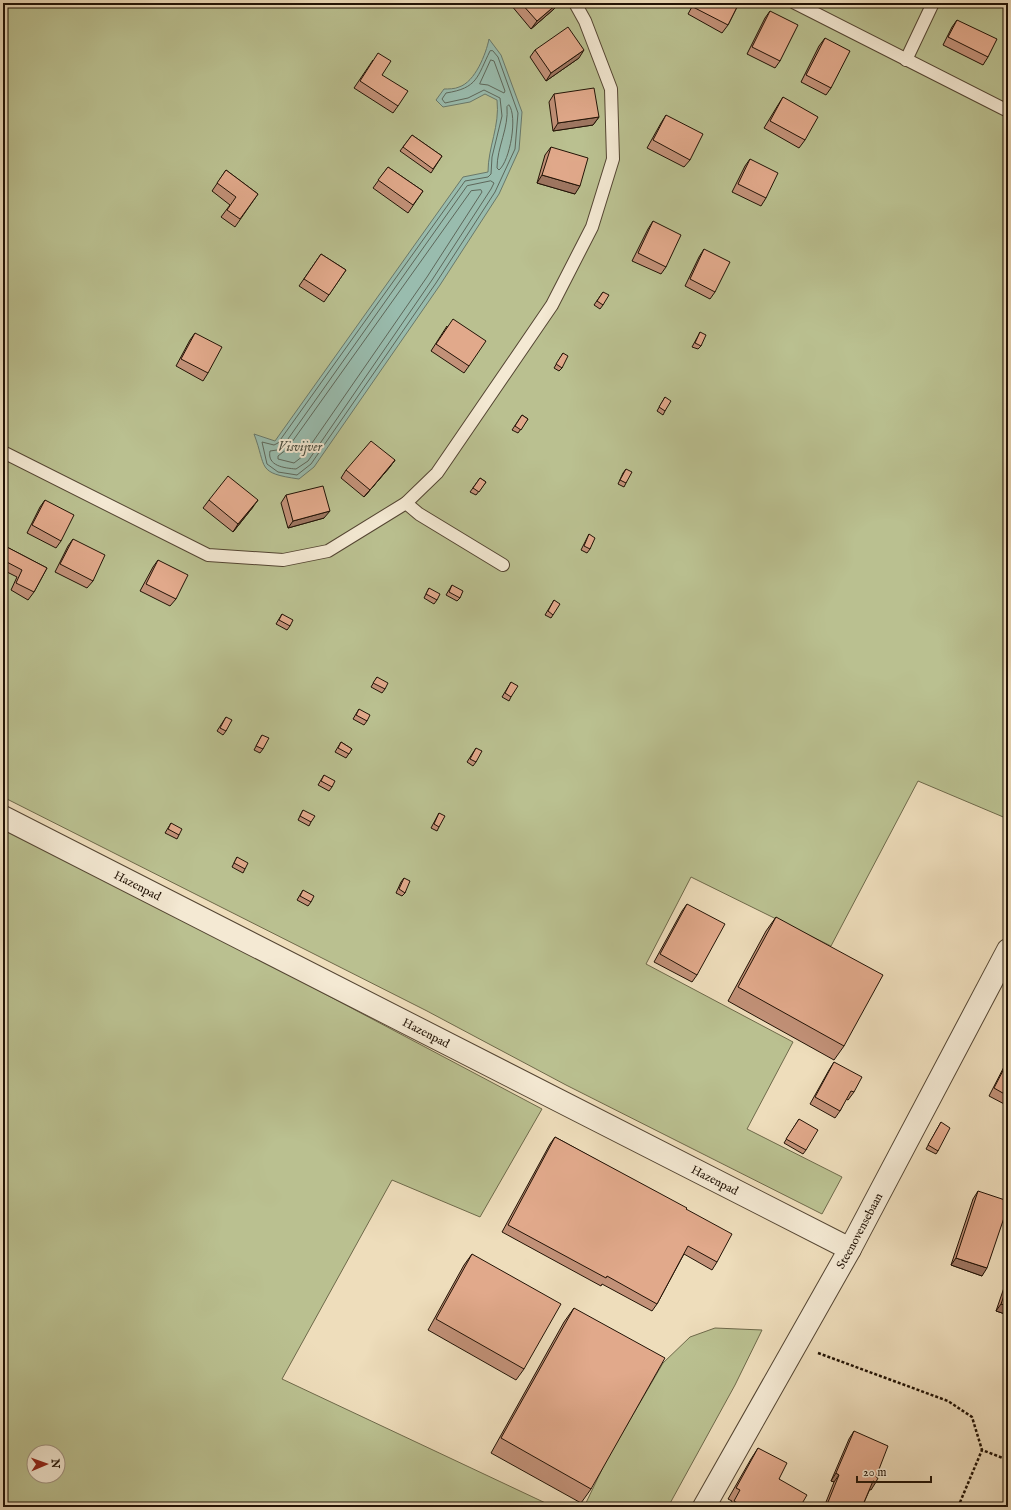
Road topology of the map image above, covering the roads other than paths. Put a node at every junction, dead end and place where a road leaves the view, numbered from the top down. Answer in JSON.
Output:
{"nodes":[{"id":1,"x":575,"y":3,"type":"edge"},
{"id":2,"x":795,"y":3,"type":"edge"},
{"id":3,"x":933,"y":3,"type":"edge"},
{"id":4,"x":906,"y":60,"type":"junction"},
{"id":5,"x":1008,"y":111,"type":"edge"},
{"id":6,"x":3,"y":452,"type":"edge"},
{"id":7,"x":406,"y":503,"type":"junction"},
{"id":8,"x":504,"y":565,"type":"dead end"},
{"id":9,"x":3,"y":817,"type":"edge"},
{"id":10,"x":1008,"y":950,"type":"edge"},
{"id":11,"x":850,"y":1249,"type":"junction"},
{"id":12,"x":704,"y":1507,"type":"edge"}],
"edges":[{"from":1,"to":7,"type":"lane"},
{"from":2,"to":4,"type":"lane"},
{"from":3,"to":4,"type":"lane"},
{"from":4,"to":5,"type":"lane"},
{"from":6,"to":7,"type":"lane"},
{"from":7,"to":8,"type":"lane"},
{"from":9,"to":11,"type":"street","name":"Hazenpad"},
{"from":10,"to":11,"type":"street","name":"Steenovensebaan"},
{"from":11,"to":12,"type":"street","name":"Steenovensebaan"}]}
